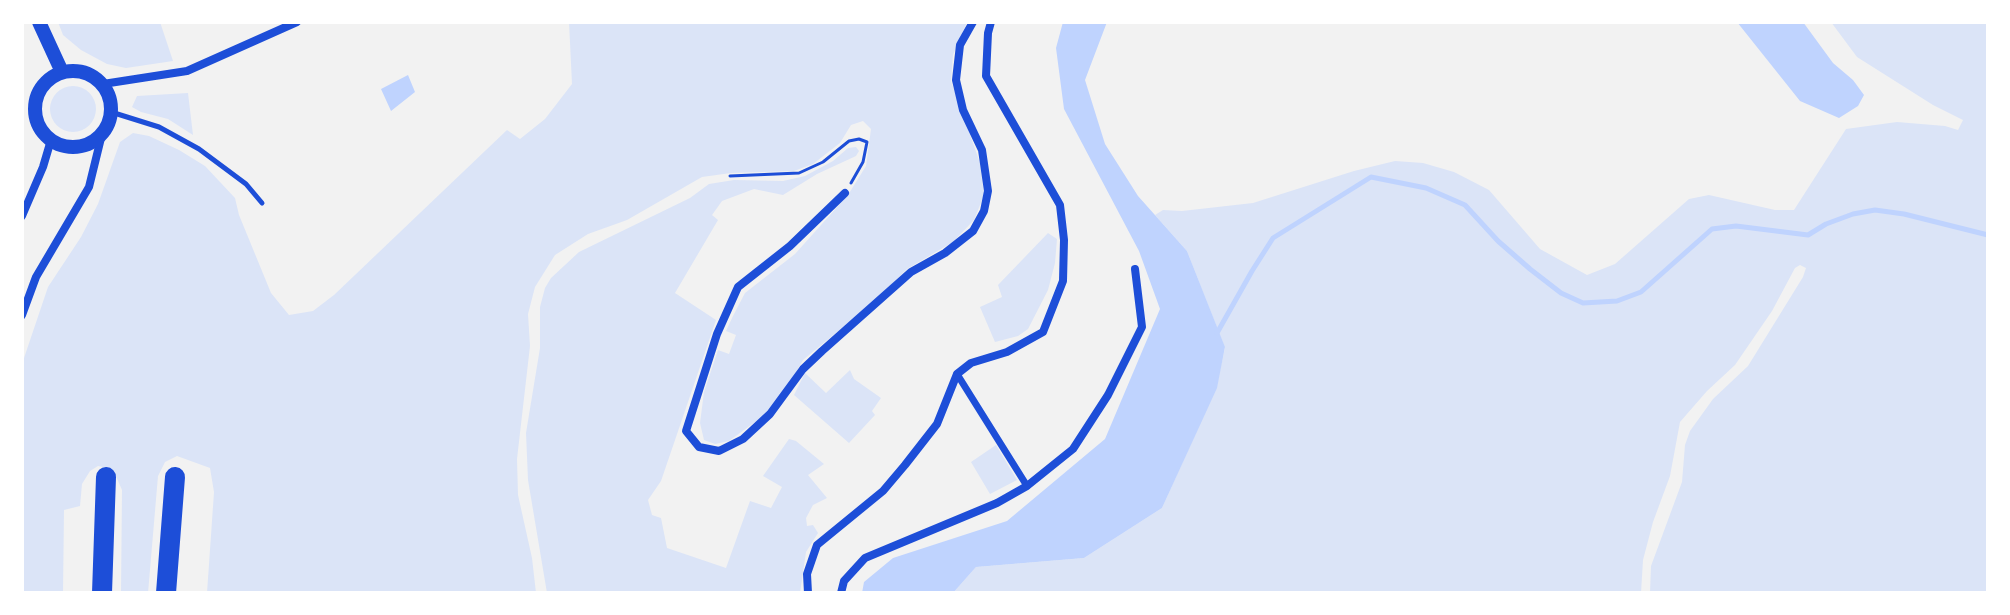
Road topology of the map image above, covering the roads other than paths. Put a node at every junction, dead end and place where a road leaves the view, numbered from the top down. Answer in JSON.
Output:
{"nodes":[{"id":1,"x":39,"y":22,"type":"edge"},
{"id":2,"x":297,"y":22,"type":"edge"},
{"id":3,"x":973,"y":22,"type":"edge"},
{"id":4,"x":991,"y":22,"type":"edge"},
{"id":5,"x":62,"y":72,"type":"junction"},
{"id":6,"x":103,"y":84,"type":"junction"},
{"id":7,"x":111,"y":112,"type":"junction"},
{"id":8,"x":28,"y":113,"type":"edge"},
{"id":9,"x":102,"y":134,"type":"junction"},
{"id":10,"x":51,"y":140,"type":"junction"},
{"id":11,"x":845,"y":193,"type":"road end"},
{"id":12,"x":262,"y":203,"type":"dead end"},
{"id":13,"x":22,"y":216,"type":"edge"},
{"id":14,"x":1135,"y":269,"type":"dead end"},
{"id":15,"x":22,"y":315,"type":"edge"},
{"id":16,"x":957,"y":374,"type":"junction"},
{"id":17,"x":106,"y":477,"type":"dead end"},
{"id":18,"x":175,"y":477,"type":"dead end"},
{"id":19,"x":1027,"y":486,"type":"junction"},
{"id":20,"x":102,"y":593,"type":"edge"},
{"id":21,"x":166,"y":593,"type":"edge"},
{"id":22,"x":808,"y":593,"type":"edge"},
{"id":23,"x":841,"y":593,"type":"edge"}],
"edges":[{"from":1,"to":5,"type":"street"},
{"from":2,"to":6,"type":"street"},
{"from":3,"to":11,"type":"street"},
{"from":4,"to":16,"type":"street"},
{"from":5,"to":6,"type":"street"},
{"from":5,"to":8,"type":"street"},
{"from":6,"to":7,"type":"street"},
{"from":7,"to":9,"type":"street"},
{"from":7,"to":12,"type":"lane"},
{"from":8,"to":10,"type":"street"},
{"from":9,"to":10,"type":"street"},
{"from":9,"to":15,"type":"street"},
{"from":10,"to":13,"type":"street"},
{"from":14,"to":19,"type":"street"},
{"from":16,"to":19,"type":"street"},
{"from":16,"to":22,"type":"street"},
{"from":17,"to":20,"type":"highway"},
{"from":18,"to":21,"type":"highway"},
{"from":19,"to":23,"type":"street"}]}
